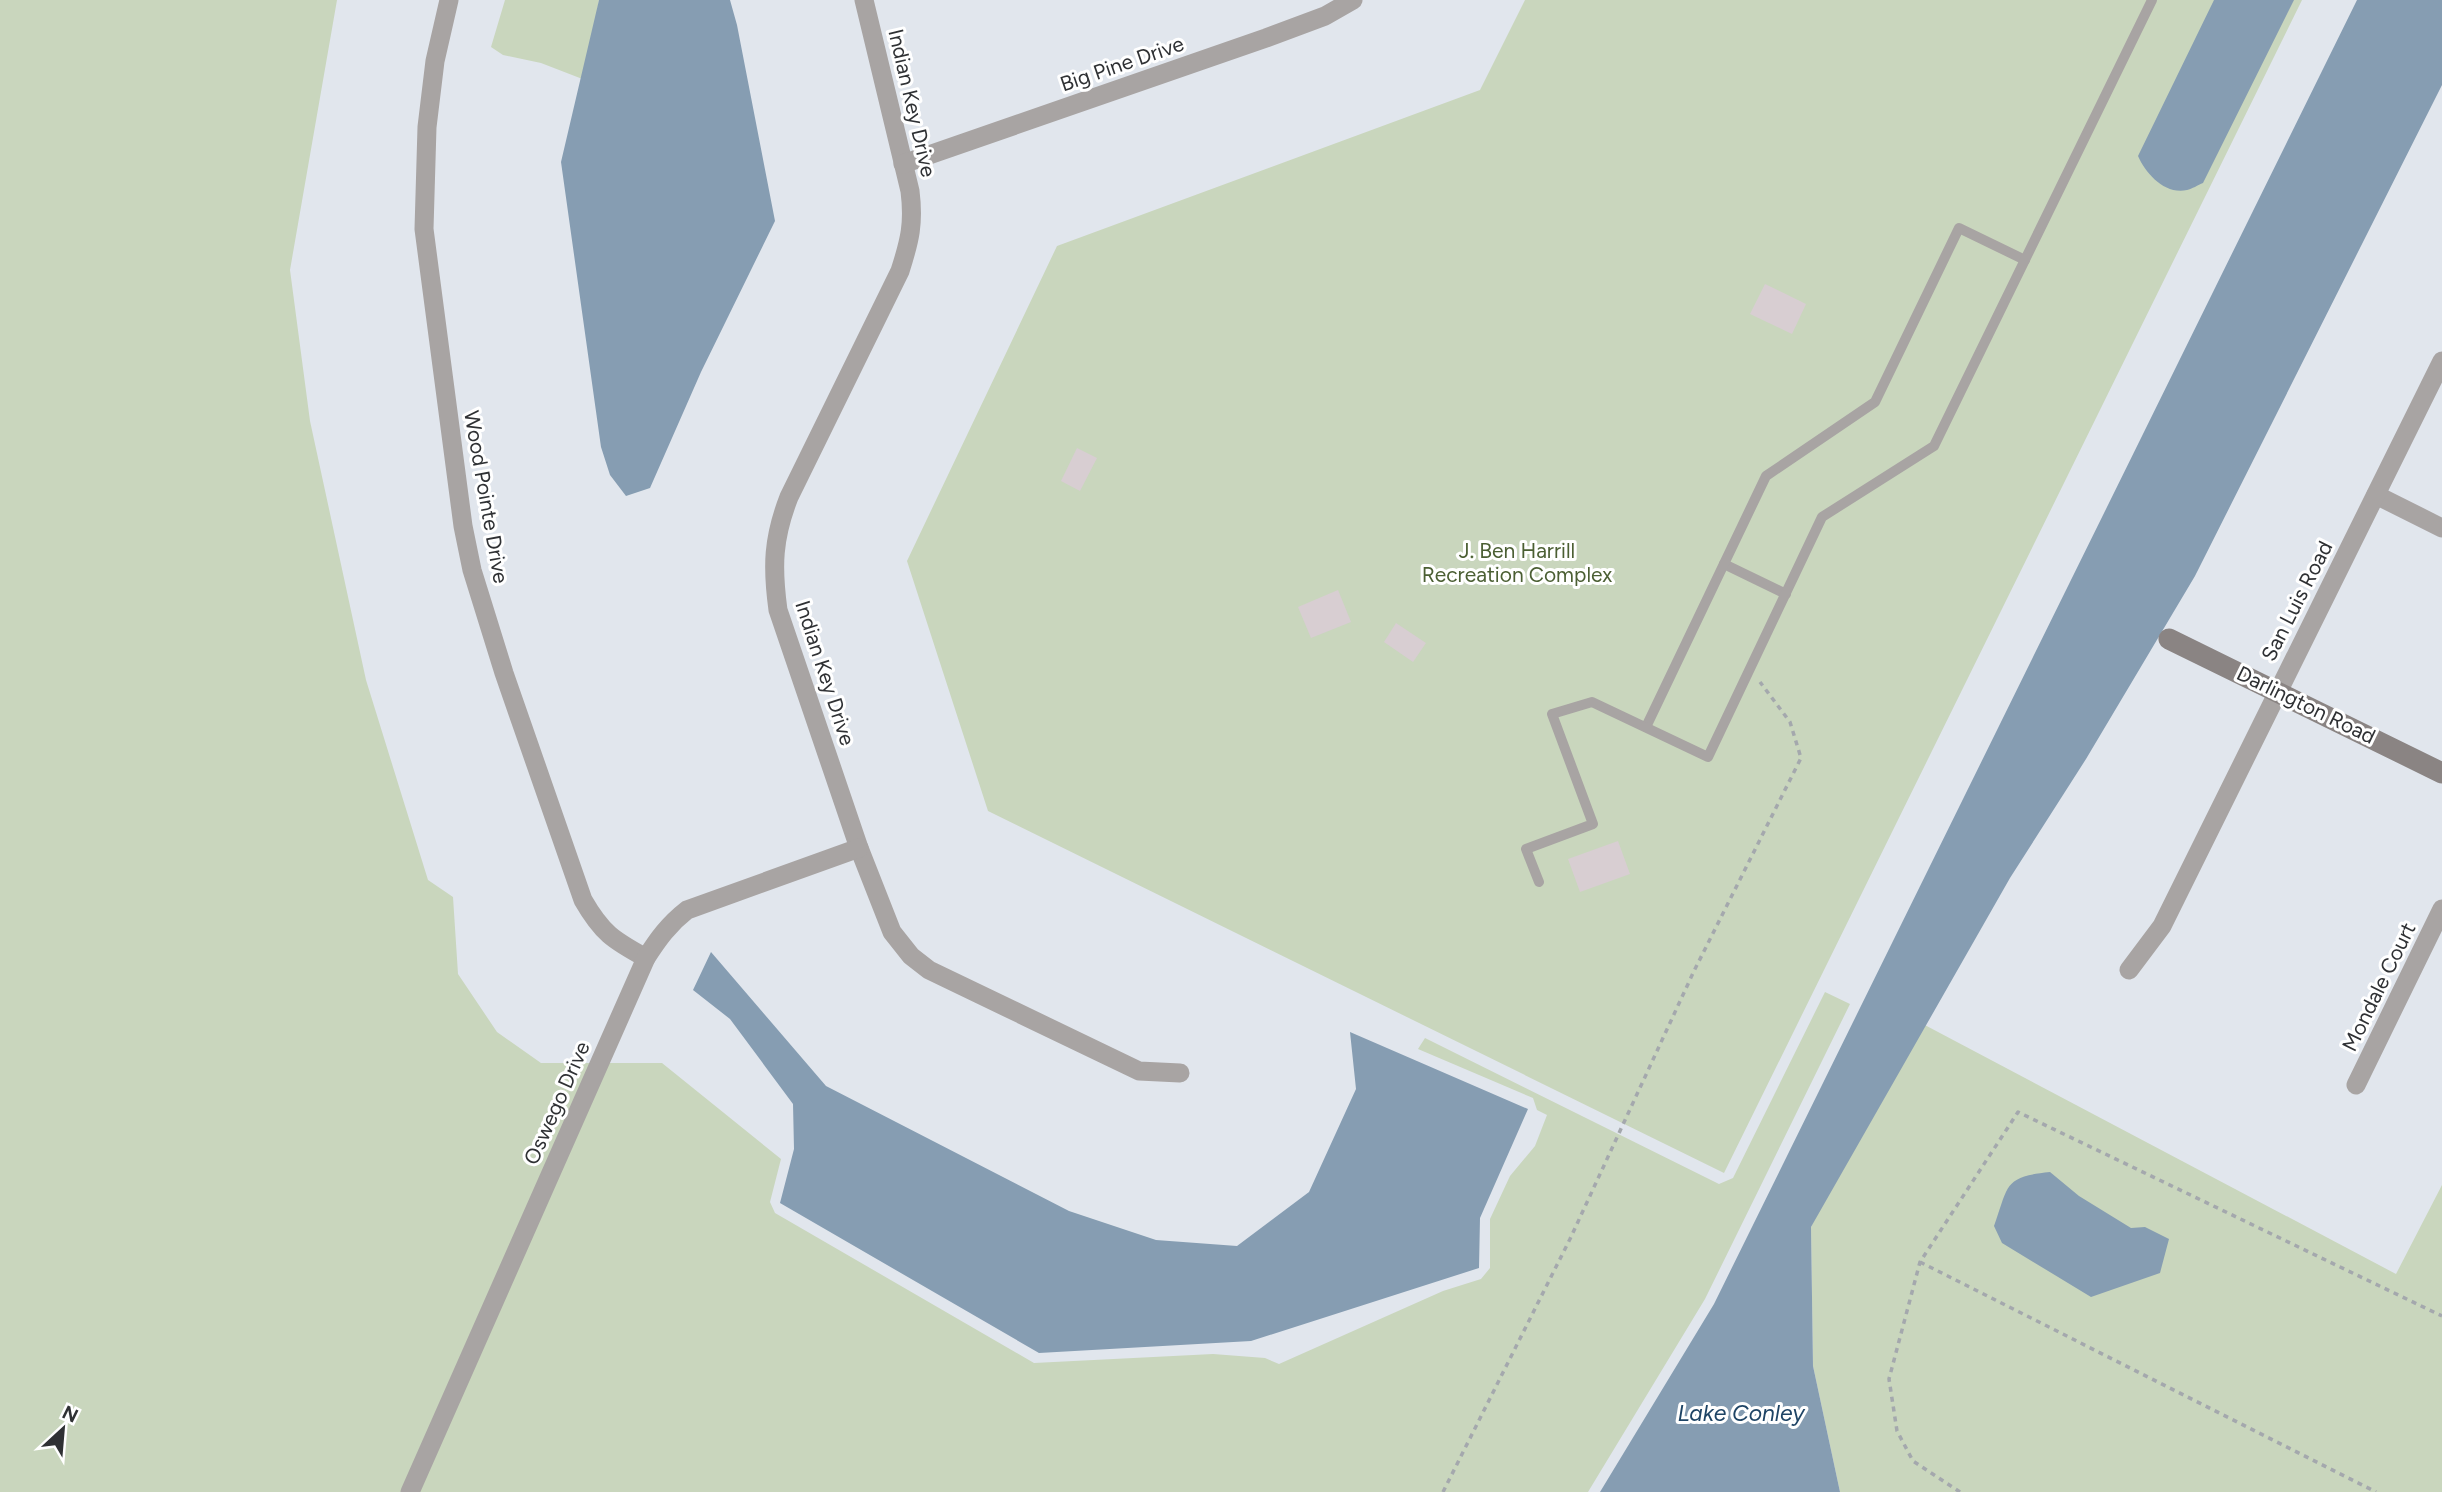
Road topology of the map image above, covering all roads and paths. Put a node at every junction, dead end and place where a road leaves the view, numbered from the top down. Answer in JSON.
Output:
{"nodes":[{"id":1,"x":449,"y":0,"type":"edge"},
{"id":2,"x":864,"y":0,"type":"edge"},
{"id":3,"x":1353,"y":0,"type":"edge"},
{"id":4,"x":2152,"y":0,"type":"edge"},
{"id":5,"x":903,"y":164,"type":"junction"},
{"id":6,"x":2025,"y":260,"type":"junction"},
{"id":7,"x":2442,"y":361,"type":"edge"},
{"id":8,"x":2376,"y":495,"type":"junction"},
{"id":9,"x":2442,"y":528,"type":"edge"},
{"id":10,"x":1724,"y":564,"type":"junction"},
{"id":11,"x":1786,"y":594,"type":"junction"},
{"id":12,"x":2169,"y":639,"type":"dead end"},
{"id":13,"x":1750,"y":668,"type":"junction"},
{"id":14,"x":2278,"y":691,"type":"junction"},
{"id":15,"x":1646,"y":727,"type":"junction"},
{"id":16,"x":2442,"y":773,"type":"edge"},
{"id":17,"x":859,"y":848,"type":"junction"},
{"id":18,"x":1539,"y":882,"type":"dead end"},
{"id":19,"x":2442,"y":909,"type":"edge"},
{"id":20,"x":646,"y":958,"type":"junction"},
{"id":21,"x":2129,"y":970,"type":"dead end"},
{"id":22,"x":1180,"y":1073,"type":"dead end"},
{"id":23,"x":2356,"y":1086,"type":"dead end"},
{"id":24,"x":1920,"y":1262,"type":"junction"},
{"id":25,"x":2442,"y":1316,"type":"edge"},
{"id":26,"x":410,"y":1492,"type":"edge"},
{"id":27,"x":1443,"y":1492,"type":"edge"},
{"id":28,"x":1960,"y":1492,"type":"edge"},
{"id":29,"x":2376,"y":1492,"type":"edge"}],
"edges":[{"from":1,"to":20,"type":"street","name":"Wood Pointe Drive"},
{"from":2,"to":5,"type":"street","name":"Indian Key Drive"},
{"from":3,"to":5,"type":"street","name":"Big Pine Drive"},
{"from":4,"to":6,"type":"lane"},
{"from":5,"to":17,"type":"street","name":"Indian Key Drive"},
{"from":6,"to":10,"type":"lane"},
{"from":6,"to":11,"type":"lane"},
{"from":7,"to":8,"type":"street","name":"San Luis Road"},
{"from":8,"to":9,"type":"street"},
{"from":8,"to":14,"type":"street","name":"San Luis Road"},
{"from":10,"to":11,"type":"lane"},
{"from":10,"to":15,"type":"lane"},
{"from":11,"to":13,"type":"lane"},
{"from":12,"to":14,"type":"street","name":"Darlington Road"},
{"from":13,"to":15,"type":"lane"},
{"from":13,"to":27,"type":"path"},
{"from":14,"to":16,"type":"street","name":"Darlington Road"},
{"from":14,"to":21,"type":"street","name":"San Luis Road"},
{"from":15,"to":18,"type":"lane"},
{"from":17,"to":20,"type":"street","name":"Oswego Drive"},
{"from":17,"to":22,"type":"street","name":"Indian Key Drive"},
{"from":19,"to":23,"type":"street","name":"Mondale Court"},
{"from":20,"to":26,"type":"street","name":"Oswego Drive"},
{"from":24,"to":25,"type":"path"},
{"from":24,"to":28,"type":"path"},
{"from":24,"to":29,"type":"path"}]}
